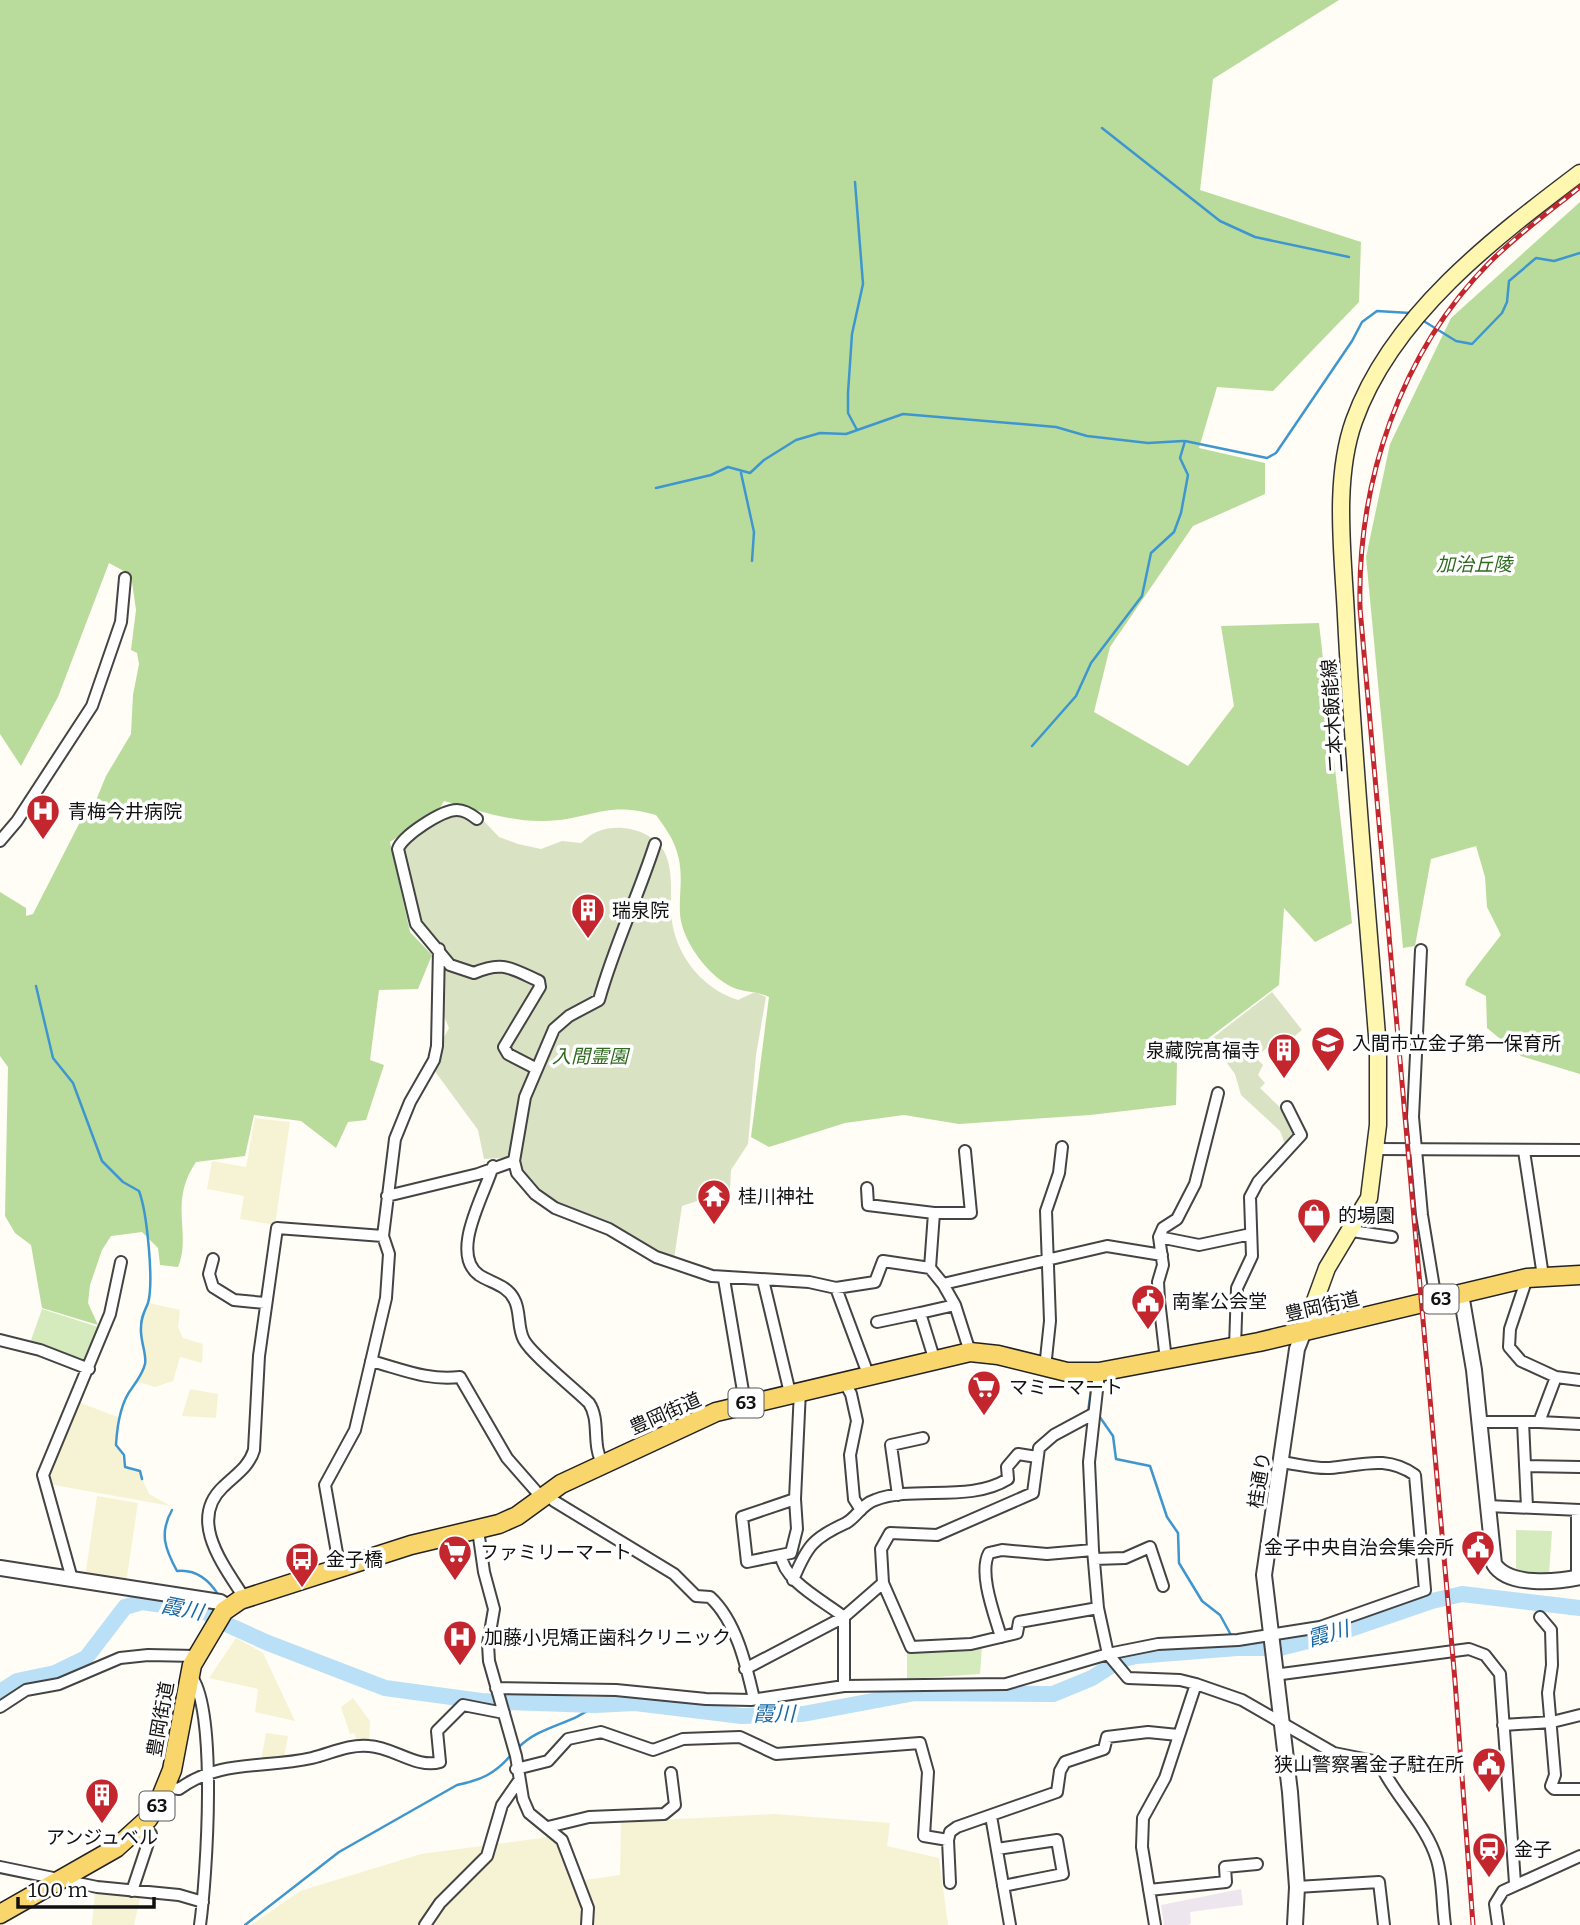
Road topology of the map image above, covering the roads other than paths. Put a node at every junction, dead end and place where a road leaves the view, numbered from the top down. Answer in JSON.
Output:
{"nodes":[{"id":1,"x":1580,"y":173,"type":"edge"},
{"id":2,"x":125,"y":579,"type":"dead end"},
{"id":3,"x":477,"y":820,"type":"dead end"},
{"id":4,"x":0,"y":841,"type":"edge"},
{"id":5,"x":655,"y":844,"type":"dead end"},
{"id":6,"x":439,"y":949,"type":"junction"},
{"id":7,"x":1420,"y":950,"type":"dead end"},
{"id":8,"x":537,"y":1069,"type":"junction"},
{"id":9,"x":1218,"y":1093,"type":"dead end"},
{"id":10,"x":1287,"y":1107,"type":"dead end"},
{"id":11,"x":1062,"y":1147,"type":"dead end"},
{"id":12,"x":1376,"y":1149,"type":"junction"},
{"id":13,"x":1580,"y":1150,"type":"edge"},
{"id":14,"x":965,"y":1151,"type":"dead end"},
{"id":15,"x":1416,"y":1151,"type":"junction"},
{"id":16,"x":1524,"y":1151,"type":"junction"},
{"id":17,"x":514,"y":1161,"type":"junction"},
{"id":18,"x":493,"y":1166,"type":"junction"},
{"id":19,"x":867,"y":1188,"type":"dead end"},
{"id":20,"x":387,"y":1196,"type":"junction"},
{"id":21,"x":934,"y":1213,"type":"junction"},
{"id":22,"x":1352,"y":1231,"type":"junction"},
{"id":23,"x":1251,"y":1234,"type":"junction"},
{"id":24,"x":383,"y":1236,"type":"junction"},
{"id":25,"x":1159,"y":1237,"type":"junction"},
{"id":26,"x":1392,"y":1237,"type":"dead end"},
{"id":27,"x":1162,"y":1255,"type":"junction"},
{"id":28,"x":213,"y":1259,"type":"dead end"},
{"id":29,"x":1050,"y":1259,"type":"junction"},
{"id":30,"x":121,"y":1262,"type":"dead end"},
{"id":31,"x":930,"y":1268,"type":"junction"},
{"id":32,"x":1580,"y":1275,"type":"edge"},
{"id":33,"x":1535,"y":1277,"type":"junction"},
{"id":34,"x":724,"y":1279,"type":"junction"},
{"id":35,"x":763,"y":1280,"type":"junction"},
{"id":36,"x":943,"y":1284,"type":"junction"},
{"id":37,"x":836,"y":1288,"type":"junction"},
{"id":38,"x":1461,"y":1294,"type":"junction"},
{"id":39,"x":1436,"y":1300,"type":"junction"},
{"id":40,"x":265,"y":1303,"type":"junction"},
{"id":41,"x":955,"y":1305,"type":"junction"},
{"id":42,"x":920,"y":1313,"type":"junction"},
{"id":43,"x":877,"y":1322,"type":"dead end"},
{"id":44,"x":1304,"y":1331,"type":"junction"},
{"id":45,"x":0,"y":1340,"type":"edge"},
{"id":46,"x":1235,"y":1347,"type":"junction"},
{"id":47,"x":970,"y":1352,"type":"junction"},
{"id":48,"x":934,"y":1358,"type":"junction"},
{"id":49,"x":1166,"y":1360,"type":"junction"},
{"id":50,"x":371,"y":1361,"type":"junction"},
{"id":51,"x":1045,"y":1368,"type":"junction"},
{"id":52,"x":89,"y":1369,"type":"junction"},
{"id":53,"x":1100,"y":1372,"type":"junction"},
{"id":54,"x":868,"y":1374,"type":"junction"},
{"id":55,"x":1556,"y":1377,"type":"junction"},
{"id":56,"x":843,"y":1380,"type":"junction"},
{"id":57,"x":1580,"y":1380,"type":"edge"},
{"id":58,"x":795,"y":1392,"type":"junction"},
{"id":59,"x":745,"y":1403,"type":"junction"},
{"id":60,"x":1094,"y":1414,"type":"junction"},
{"id":61,"x":1479,"y":1422,"type":"junction"},
{"id":62,"x":1523,"y":1422,"type":"junction"},
{"id":63,"x":1539,"y":1422,"type":"junction"},
{"id":64,"x":1580,"y":1424,"type":"edge"},
{"id":65,"x":923,"y":1438,"type":"dead end"},
{"id":66,"x":1037,"y":1457,"type":"junction"},
{"id":67,"x":1281,"y":1462,"type":"junction"},
{"id":68,"x":603,"y":1464,"type":"junction"},
{"id":69,"x":1525,"y":1466,"type":"junction"},
{"id":70,"x":1580,"y":1467,"type":"edge"},
{"id":71,"x":898,"y":1495,"type":"junction"},
{"id":72,"x":545,"y":1496,"type":"junction"},
{"id":73,"x":795,"y":1499,"type":"junction"},
{"id":74,"x":1487,"y":1506,"type":"junction"},
{"id":75,"x":1527,"y":1507,"type":"junction"},
{"id":76,"x":860,"y":1510,"type":"junction"},
{"id":77,"x":1578,"y":1510,"type":"edge"},
{"id":78,"x":478,"y":1530,"type":"junction"},
{"id":79,"x":1093,"y":1554,"type":"junction"},
{"id":80,"x":781,"y":1555,"type":"junction"},
{"id":81,"x":0,"y":1567,"type":"edge"},
{"id":82,"x":340,"y":1570,"type":"junction"},
{"id":83,"x":1579,"y":1577,"type":"edge"},
{"id":84,"x":72,"y":1579,"type":"junction"},
{"id":85,"x":793,"y":1580,"type":"junction"},
{"id":86,"x":883,"y":1583,"type":"junction"},
{"id":87,"x":1163,"y":1586,"type":"dead end"},
{"id":88,"x":1098,"y":1608,"type":"junction"},
{"id":89,"x":227,"y":1611,"type":"junction"},
{"id":90,"x":844,"y":1617,"type":"junction"},
{"id":91,"x":1540,"y":1617,"type":"dead end"},
{"id":92,"x":1270,"y":1636,"type":"junction"},
{"id":93,"x":1001,"y":1637,"type":"junction"},
{"id":94,"x":1108,"y":1654,"type":"junction"},
{"id":95,"x":196,"y":1656,"type":"junction"},
{"id":96,"x":1273,"y":1668,"type":"junction"},
{"id":97,"x":746,"y":1670,"type":"junction"},
{"id":98,"x":189,"y":1674,"type":"junction"},
{"id":99,"x":1196,"y":1684,"type":"junction"},
{"id":100,"x":844,"y":1686,"type":"junction"},
{"id":101,"x":496,"y":1691,"type":"junction"},
{"id":102,"x":754,"y":1699,"type":"junction"},
{"id":103,"x":0,"y":1707,"type":"edge"},
{"id":104,"x":503,"y":1710,"type":"junction"},
{"id":105,"x":1580,"y":1715,"type":"edge"},
{"id":106,"x":1552,"y":1722,"type":"junction"},
{"id":107,"x":1281,"y":1724,"type":"junction"},
{"id":108,"x":1503,"y":1724,"type":"junction"},
{"id":109,"x":1178,"y":1735,"type":"junction"},
{"id":110,"x":516,"y":1769,"type":"junction"},
{"id":111,"x":205,"y":1773,"type":"junction"},
{"id":112,"x":671,"y":1773,"type":"dead end"},
{"id":113,"x":518,"y":1782,"type":"junction"},
{"id":114,"x":166,"y":1787,"type":"junction"},
{"id":115,"x":1580,"y":1789,"type":"edge"},
{"id":116,"x":991,"y":1816,"type":"junction"},
{"id":117,"x":143,"y":1825,"type":"junction"},
{"id":118,"x":548,"y":1827,"type":"junction"},
{"id":119,"x":948,"y":1840,"type":"junction"},
{"id":120,"x":997,"y":1849,"type":"junction"},
{"id":121,"x":1580,"y":1856,"type":"edge"},
{"id":122,"x":1257,"y":1864,"type":"dead end"},
{"id":123,"x":0,"y":1867,"type":"edge"},
{"id":124,"x":62,"y":1879,"type":"junction"},
{"id":125,"x":950,"y":1883,"type":"dead end"},
{"id":126,"x":1515,"y":1883,"type":"junction"},
{"id":127,"x":1003,"y":1886,"type":"junction"},
{"id":128,"x":1297,"y":1887,"type":"junction"},
{"id":129,"x":1149,"y":1890,"type":"junction"},
{"id":130,"x":132,"y":1891,"type":"junction"},
{"id":131,"x":203,"y":1902,"type":"junction"},
{"id":132,"x":0,"y":1914,"type":"edge"},
{"id":133,"x":200,"y":1925,"type":"edge"},
{"id":134,"x":425,"y":1925,"type":"edge"},
{"id":135,"x":587,"y":1925,"type":"edge"},
{"id":136,"x":1010,"y":1925,"type":"edge"},
{"id":137,"x":1155,"y":1925,"type":"edge"},
{"id":138,"x":1295,"y":1925,"type":"edge"},
{"id":139,"x":1384,"y":1925,"type":"edge"},
{"id":140,"x":1445,"y":1925,"type":"edge"},
{"id":141,"x":1498,"y":1925,"type":"edge"}],
"edges":[{"from":1,"to":12,"type":"main road","name":"二本木飯能線"},
{"from":2,"to":4,"type":"street"},
{"from":3,"to":6,"type":"street"},
{"from":5,"to":8,"type":"street"},
{"from":6,"to":8,"type":"street"},
{"from":6,"to":20,"type":"street"},
{"from":7,"to":15,"type":"street"},
{"from":8,"to":17,"type":"street"},
{"from":9,"to":25,"type":"street"},
{"from":10,"to":23,"type":"street"},
{"from":11,"to":29,"type":"street"},
{"from":12,"to":15,"type":"street"},
{"from":12,"to":22,"type":"main road","name":"二本木飯能線"},
{"from":13,"to":16,"type":"street"},
{"from":14,"to":21,"type":"street"},
{"from":15,"to":16,"type":"street"},
{"from":15,"to":39,"type":"street"},
{"from":16,"to":33,"type":"street"},
{"from":17,"to":18,"type":"street"},
{"from":17,"to":34,"type":"street"},
{"from":18,"to":20,"type":"street"},
{"from":18,"to":68,"type":"street"},
{"from":19,"to":21,"type":"street"},
{"from":20,"to":24,"type":"street"},
{"from":21,"to":31,"type":"street"},
{"from":22,"to":26,"type":"street"},
{"from":22,"to":44,"type":"main road","name":"二本木飯能線"},
{"from":23,"to":25,"type":"street"},
{"from":23,"to":46,"type":"street"},
{"from":24,"to":40,"type":"street"},
{"from":24,"to":50,"type":"street"},
{"from":25,"to":27,"type":"street"},
{"from":27,"to":29,"type":"street"},
{"from":27,"to":49,"type":"street"},
{"from":28,"to":40,"type":"street"},
{"from":29,"to":36,"type":"street"},
{"from":29,"to":51,"type":"street"},
{"from":30,"to":52,"type":"street"},
{"from":31,"to":36,"type":"street"},
{"from":31,"to":37,"type":"street"},
{"from":32,"to":33,"type":"main road","name":"豊岡街道","number":"63"},
{"from":33,"to":38,"type":"main road","name":"豊岡街道","number":"63"},
{"from":33,"to":55,"type":"street"},
{"from":34,"to":35,"type":"street"},
{"from":34,"to":59,"type":"street"},
{"from":35,"to":37,"type":"street"},
{"from":35,"to":58,"type":"street"},
{"from":36,"to":41,"type":"street"},
{"from":37,"to":54,"type":"street"},
{"from":38,"to":39,"type":"main road","name":"豊岡街道","number":"63"},
{"from":38,"to":61,"type":"street"},
{"from":39,"to":44,"type":"main road","name":"豊岡街道","number":"63"},
{"from":40,"to":89,"type":"street"},
{"from":41,"to":42,"type":"street"},
{"from":41,"to":47,"type":"street"},
{"from":42,"to":43,"type":"street"},
{"from":42,"to":48,"type":"street"},
{"from":44,"to":46,"type":"main road","name":"豊岡街道","number":"63"},
{"from":44,"to":67,"type":"street","name":"桂通り"},
{"from":45,"to":52,"type":"street"},
{"from":46,"to":49,"type":"main road","name":"豊岡街道","number":"63"},
{"from":47,"to":48,"type":"main road","name":"豊岡街道","number":"63"},
{"from":47,"to":51,"type":"main road","name":"豊岡街道","number":"63"},
{"from":48,"to":54,"type":"main road","name":"豊岡街道","number":"63"},
{"from":49,"to":53,"type":"main road","name":"豊岡街道","number":"63"},
{"from":50,"to":72,"type":"street"},
{"from":50,"to":82,"type":"street"},
{"from":51,"to":53,"type":"main road","name":"豊岡街道","number":"63"},
{"from":52,"to":84,"type":"street"},
{"from":53,"to":60,"type":"street"},
{"from":54,"to":56,"type":"main road","name":"豊岡街道","number":"63"},
{"from":55,"to":57,"type":"street"},
{"from":55,"to":63,"type":"street"},
{"from":56,"to":58,"type":"main road","name":"豊岡街道","number":"63"},
{"from":56,"to":76,"type":"street"},
{"from":58,"to":59,"type":"main road","name":"豊岡街道","number":"63"},
{"from":58,"to":73,"type":"street"},
{"from":59,"to":68,"type":"main road","name":"豊岡街道","number":"63"},
{"from":60,"to":66,"type":"street"},
{"from":60,"to":79,"type":"street"},
{"from":61,"to":62,"type":"street"},
{"from":61,"to":74,"type":"street"},
{"from":62,"to":63,"type":"street"},
{"from":62,"to":69,"type":"street"},
{"from":63,"to":64,"type":"street"},
{"from":65,"to":71,"type":"street"},
{"from":66,"to":71,"type":"street"},
{"from":66,"to":86,"type":"street"},
{"from":67,"to":92,"type":"street","name":"桂通り"},
{"from":67,"to":92,"type":"street"},
{"from":68,"to":72,"type":"main road","name":"豊岡街道","number":"63"},
{"from":69,"to":70,"type":"street"},
{"from":69,"to":75,"type":"street"},
{"from":71,"to":76,"type":"street"},
{"from":72,"to":78,"type":"main road","name":"豊岡街道","number":"63"},
{"from":72,"to":97,"type":"street"},
{"from":73,"to":80,"type":"street"},
{"from":73,"to":80,"type":"street"},
{"from":74,"to":75,"type":"street"},
{"from":74,"to":83,"type":"street"},
{"from":75,"to":77,"type":"street"},
{"from":76,"to":85,"type":"street"},
{"from":77,"to":83,"type":"street"},
{"from":78,"to":82,"type":"main road","name":"豊岡街道","number":"63"},
{"from":78,"to":101,"type":"street"},
{"from":79,"to":87,"type":"street"},
{"from":79,"to":88,"type":"street"},
{"from":79,"to":93,"type":"street"},
{"from":80,"to":85,"type":"street"},
{"from":81,"to":84,"type":"street"},
{"from":82,"to":89,"type":"main road","name":"豊岡街道","number":"63"},
{"from":84,"to":89,"type":"street"},
{"from":85,"to":90,"type":"street"},
{"from":86,"to":90,"type":"street"},
{"from":86,"to":93,"type":"street"},
{"from":88,"to":93,"type":"street"},
{"from":88,"to":94,"type":"street"},
{"from":89,"to":95,"type":"main road","name":"豊岡街道","number":"63"},
{"from":90,"to":97,"type":"street"},
{"from":90,"to":100,"type":"street"},
{"from":91,"to":106,"type":"street"},
{"from":92,"to":94,"type":"street"},
{"from":92,"to":96,"type":"street","name":"桂通り"},
{"from":94,"to":99,"type":"street"},
{"from":94,"to":100,"type":"street"},
{"from":95,"to":98,"type":"main road","name":"豊岡街道","number":"63"},
{"from":95,"to":103,"type":"street"},
{"from":96,"to":107,"type":"street"},
{"from":96,"to":108,"type":"street"},
{"from":97,"to":102,"type":"street"},
{"from":98,"to":111,"type":"street"},
{"from":98,"to":114,"type":"main road","name":"豊岡街道","number":"63"},
{"from":99,"to":107,"type":"street"},
{"from":99,"to":109,"type":"street"},
{"from":100,"to":102,"type":"street"},
{"from":101,"to":102,"type":"street"},
{"from":101,"to":104,"type":"street"},
{"from":104,"to":110,"type":"street"},
{"from":104,"to":111,"type":"street"},
{"from":105,"to":106,"type":"street"},
{"from":106,"to":108,"type":"street"},
{"from":106,"to":115,"type":"street"},
{"from":107,"to":128,"type":"street"},
{"from":107,"to":140,"type":"street"},
{"from":108,"to":126,"type":"street"},
{"from":109,"to":116,"type":"street"},
{"from":109,"to":129,"type":"street"},
{"from":110,"to":113,"type":"street"},
{"from":110,"to":119,"type":"street"},
{"from":111,"to":114,"type":"street"},
{"from":111,"to":131,"type":"street"},
{"from":112,"to":118,"type":"street"},
{"from":113,"to":118,"type":"street"},
{"from":113,"to":134,"type":"street"},
{"from":114,"to":117,"type":"main road","name":"豊岡街道","number":"63"},
{"from":116,"to":119,"type":"street"},
{"from":116,"to":120,"type":"street"},
{"from":117,"to":124,"type":"main road","name":"豊岡街道","number":"63"},
{"from":117,"to":130,"type":"street"},
{"from":118,"to":135,"type":"street"},
{"from":119,"to":125,"type":"street"},
{"from":120,"to":127,"type":"street"},
{"from":120,"to":127,"type":"street"},
{"from":121,"to":126,"type":"street"},
{"from":122,"to":129,"type":"street"},
{"from":123,"to":124,"type":"street"},
{"from":124,"to":130,"type":"street"},
{"from":124,"to":132,"type":"main road","name":"豊岡街道","number":"63"},
{"from":126,"to":141,"type":"street"},
{"from":127,"to":136,"type":"street"},
{"from":128,"to":138,"type":"street"},
{"from":128,"to":139,"type":"street"},
{"from":129,"to":137,"type":"street"},
{"from":130,"to":131,"type":"street"},
{"from":131,"to":133,"type":"street"}]}
